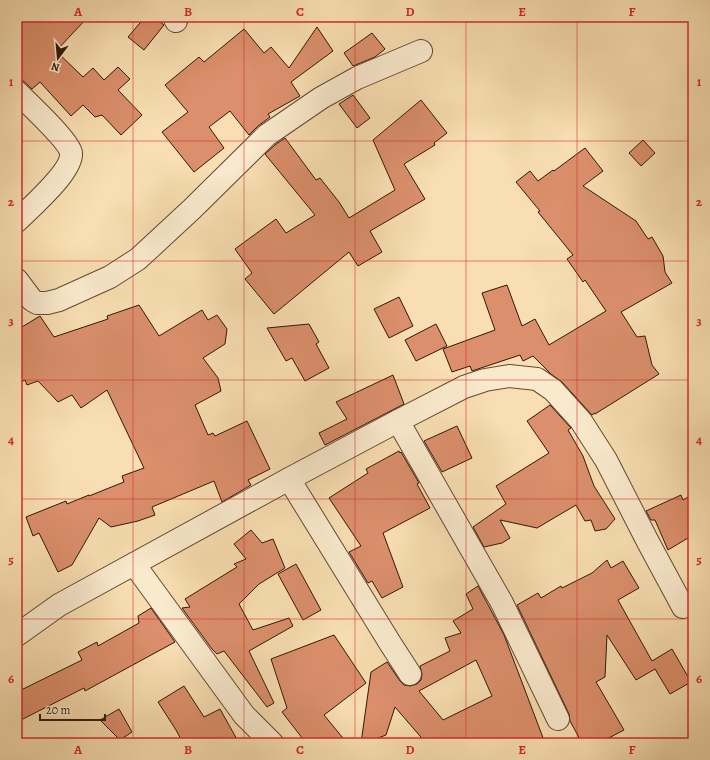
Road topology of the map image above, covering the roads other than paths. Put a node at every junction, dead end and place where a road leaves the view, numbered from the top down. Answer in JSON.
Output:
{"nodes":[{"id":1,"x":421,"y":51,"type":"dead end"},
{"id":2,"x":17,"y":92,"type":"edge"},
{"id":3,"x":17,"y":221,"type":"edge"},
{"id":4,"x":17,"y":280,"type":"edge"},
{"id":5,"x":398,"y":421,"type":"junction"},
{"id":6,"x":289,"y":479,"type":"junction"},
{"id":7,"x":134,"y":564,"type":"junction"},
{"id":8,"x":683,"y":607,"type":"dead end"},
{"id":9,"x":17,"y":635,"type":"edge"},
{"id":10,"x":410,"y":674,"type":"dead end"},
{"id":11,"x":558,"y":719,"type":"dead end"},
{"id":12,"x":272,"y":743,"type":"edge"}],
"edges":[{"from":1,"to":4,"type":"street"},
{"from":2,"to":3,"type":"street"},
{"from":5,"to":6,"type":"street"},
{"from":5,"to":8,"type":"street"},
{"from":5,"to":11,"type":"street"},
{"from":6,"to":7,"type":"street"},
{"from":6,"to":10,"type":"street"},
{"from":7,"to":9,"type":"street"},
{"from":7,"to":12,"type":"street"}]}
